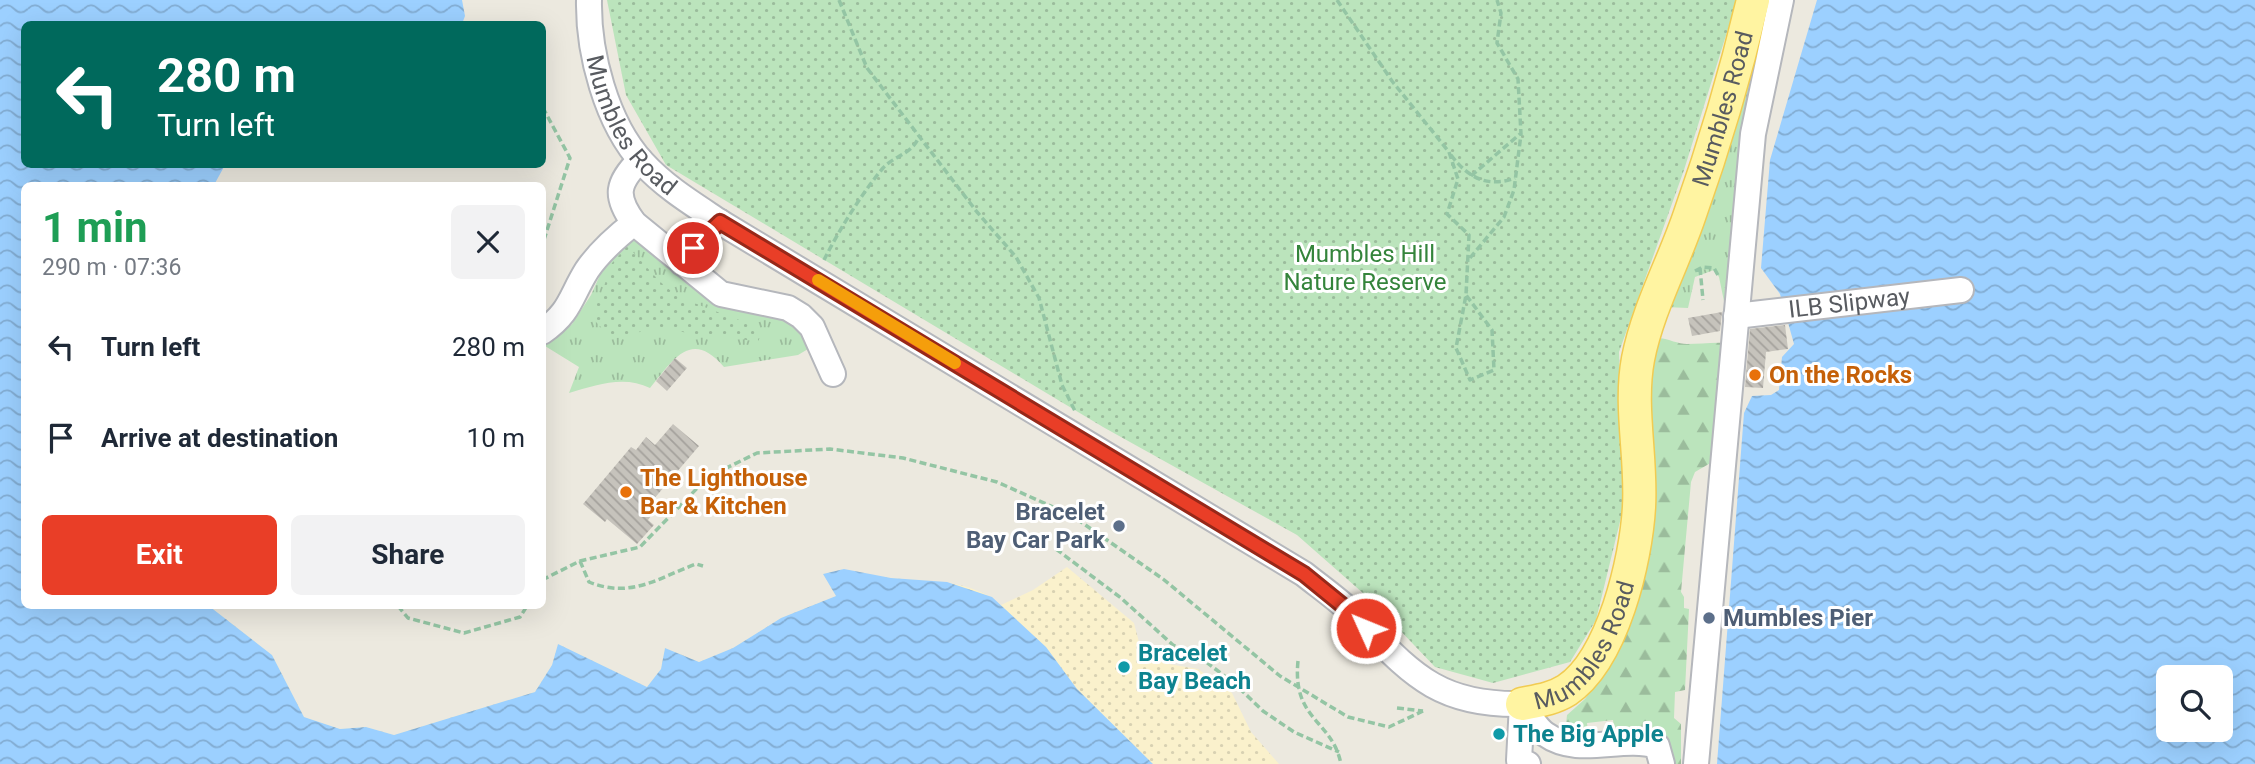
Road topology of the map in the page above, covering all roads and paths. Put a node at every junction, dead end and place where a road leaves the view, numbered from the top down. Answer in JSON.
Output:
{"nodes":[{"id":1,"x":589,"y":0,"type":"edge"},
{"id":2,"x":839,"y":0,"type":"edge"},
{"id":3,"x":1337,"y":0,"type":"edge"},
{"id":4,"x":1497,"y":0,"type":"edge"},
{"id":5,"x":1753,"y":0,"type":"edge"},
{"id":6,"x":1781,"y":0,"type":"edge"},
{"id":7,"x":546,"y":114,"type":"edge"},
{"id":8,"x":1521,"y":134,"type":"junction"},
{"id":9,"x":919,"y":136,"type":"junction"},
{"id":10,"x":1449,"y":152,"type":"junction"},
{"id":11,"x":640,"y":160,"type":"junction"},
{"id":12,"x":1471,"y":176,"type":"junction"},
{"id":13,"x":1515,"y":178,"type":"junction"},
{"id":14,"x":720,"y":222,"type":"junction"},
{"id":15,"x":634,"y":223,"type":"junction"},
{"id":16,"x":546,"y":233,"type":"edge"},
{"id":17,"x":1469,"y":260,"type":"junction"},
{"id":18,"x":682,"y":262,"type":"junction"},
{"id":19,"x":815,"y":278,"type":"junction"},
{"id":20,"x":1721,"y":280,"type":"dead end"},
{"id":21,"x":1961,"y":290,"type":"dead end"},
{"id":22,"x":1466,"y":295,"type":"junction"},
{"id":23,"x":1703,"y":300,"type":"dead end"},
{"id":24,"x":1736,"y":316,"type":"junction"},
{"id":25,"x":546,"y":329,"type":"edge"},
{"id":26,"x":833,"y":374,"type":"dead end"},
{"id":27,"x":1093,"y":446,"type":"junction"},
{"id":28,"x":1056,"y":550,"type":"dead end"},
{"id":29,"x":580,"y":561,"type":"junction"},
{"id":30,"x":704,"y":566,"type":"dead end"},
{"id":31,"x":546,"y":578,"type":"edge"},
{"id":32,"x":400,"y":609,"type":"edge"},
{"id":33,"x":525,"y":609,"type":"edge"},
{"id":34,"x":1298,"y":661,"type":"dead end"},
{"id":35,"x":1296,"y":684,"type":"junction"},
{"id":36,"x":1436,"y":688,"type":"junction"},
{"id":37,"x":1522,"y":704,"type":"junction"},
{"id":38,"x":1397,"y":708,"type":"dead end"},
{"id":39,"x":1423,"y":711,"type":"junction"},
{"id":40,"x":1339,"y":752,"type":"junction"},
{"id":41,"x":1341,"y":764,"type":"edge"},
{"id":42,"x":1528,"y":764,"type":"edge"},
{"id":43,"x":1662,"y":764,"type":"edge"},
{"id":44,"x":1696,"y":764,"type":"edge"}],
"edges":[{"from":1,"to":11,"type":"street","name":"Mumbles Road"},
{"from":2,"to":9,"type":"path"},
{"from":3,"to":10,"type":"path"},
{"from":4,"to":8,"type":"path"},
{"from":5,"to":37,"type":"main road","name":"Mumbles Road"},
{"from":6,"to":24,"type":"street"},
{"from":7,"to":16,"type":"path"},
{"from":8,"to":12,"type":"path"},
{"from":8,"to":13,"type":"path"},
{"from":9,"to":19,"type":"path"},
{"from":9,"to":27,"type":"path"},
{"from":10,"to":12,"type":"path"},
{"from":10,"to":17,"type":"path"},
{"from":11,"to":14,"type":"street","name":"Mumbles Road"},
{"from":11,"to":15,"type":"street"},
{"from":12,"to":13,"type":"path"},
{"from":13,"to":17,"type":"path"},
{"from":14,"to":18,"type":"street"},
{"from":14,"to":19,"type":"street","name":"Mumbles Road"},
{"from":15,"to":18,"type":"street"},
{"from":15,"to":25,"type":"street"},
{"from":17,"to":22,"type":"path"},
{"from":18,"to":26,"type":"street"},
{"from":19,"to":27,"type":"street","name":"Mumbles Road"},
{"from":20,"to":23,"type":"path"},
{"from":21,"to":24,"type":"street","name":"ILB Slipway"},
{"from":22,"to":22,"type":"path"},
{"from":24,"to":44,"type":"street"},
{"from":27,"to":36,"type":"street","name":"Mumbles Road"},
{"from":28,"to":40,"type":"path"},
{"from":29,"to":30,"type":"path"},
{"from":29,"to":31,"type":"path"},
{"from":29,"to":35,"type":"path"},
{"from":32,"to":33,"type":"path"},
{"from":34,"to":35,"type":"path"},
{"from":35,"to":39,"type":"path"},
{"from":35,"to":40,"type":"path"},
{"from":36,"to":37,"type":"street","name":"Mumbles Road"},
{"from":36,"to":39,"type":"path"},
{"from":37,"to":42,"type":"street"},
{"from":37,"to":43,"type":"street"},
{"from":38,"to":39,"type":"path"},
{"from":40,"to":41,"type":"path"}]}
